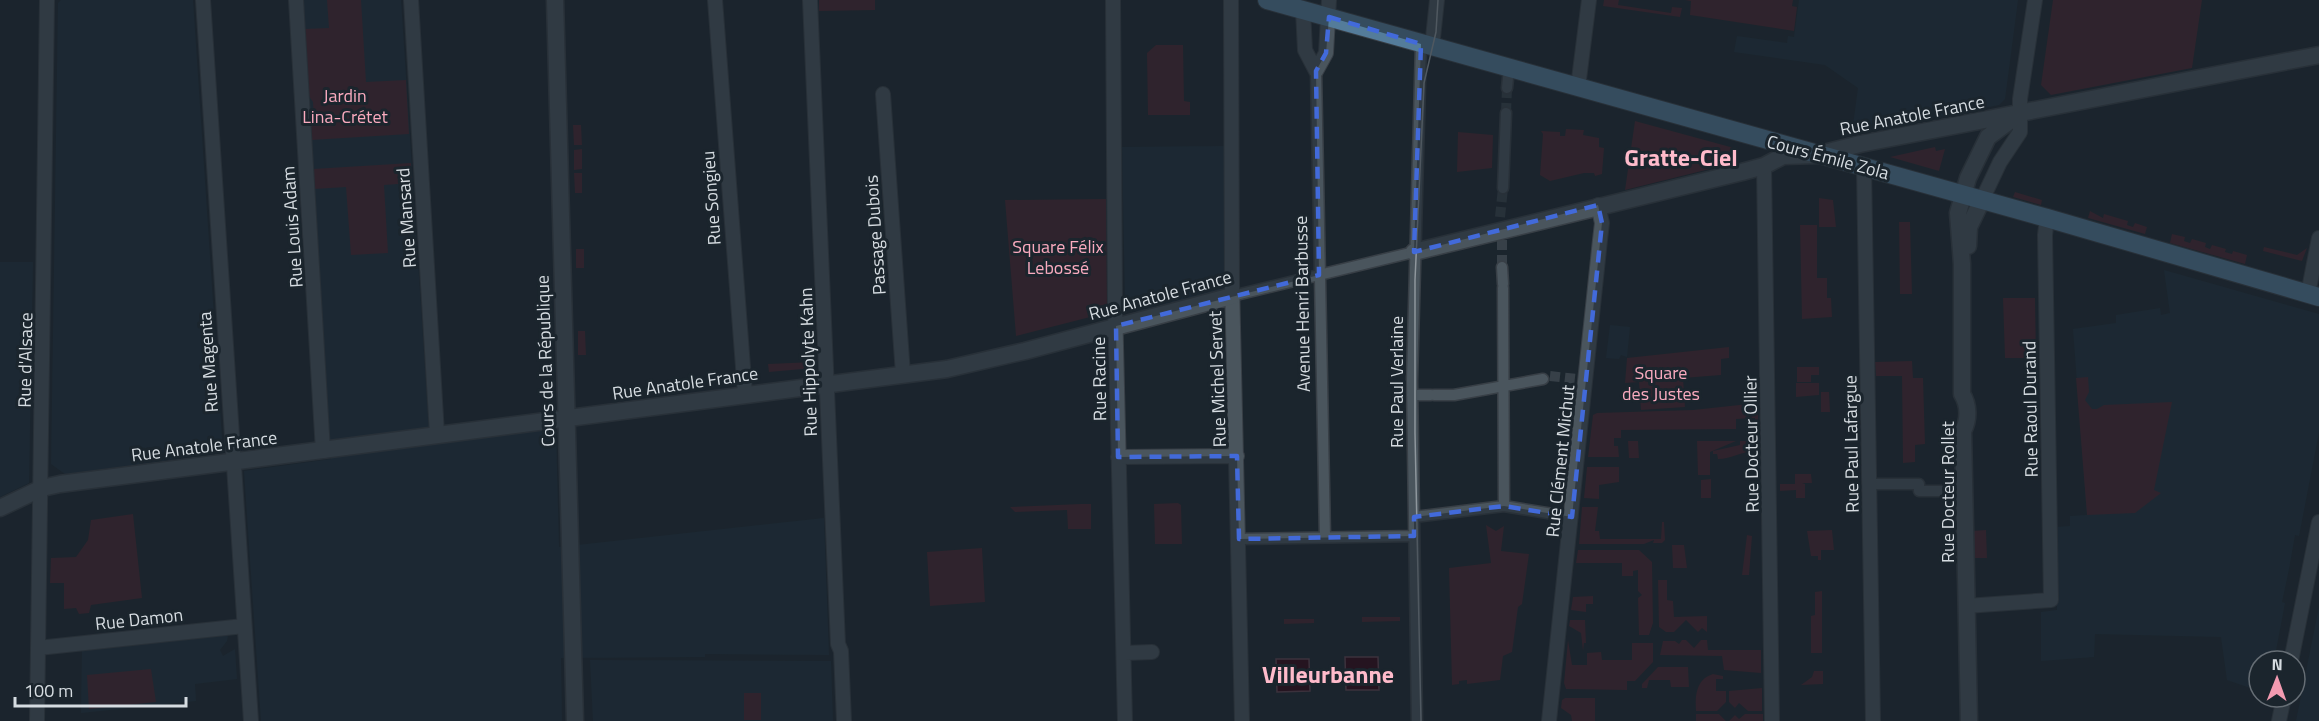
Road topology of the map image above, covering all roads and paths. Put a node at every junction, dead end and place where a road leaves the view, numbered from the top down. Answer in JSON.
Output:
{"nodes":[{"id":1,"x":46,"y":0,"type":"edge"},
{"id":2,"x":203,"y":0,"type":"edge"},
{"id":3,"x":296,"y":0,"type":"edge"},
{"id":4,"x":411,"y":0,"type":"edge"},
{"id":5,"x":555,"y":0,"type":"edge"},
{"id":6,"x":715,"y":0,"type":"edge"},
{"id":7,"x":810,"y":0,"type":"edge"},
{"id":8,"x":1113,"y":0,"type":"edge"},
{"id":9,"x":1231,"y":0,"type":"edge"},
{"id":10,"x":1267,"y":0,"type":"edge"},
{"id":11,"x":1437,"y":0,"type":"edge"},
{"id":12,"x":1589,"y":0,"type":"edge"},
{"id":13,"x":2035,"y":0,"type":"edge"},
{"id":14,"x":1329,"y":8,"type":"edge"},
{"id":15,"x":1303,"y":10,"type":"junction"},
{"id":16,"x":1427,"y":45,"type":"junction"},
{"id":17,"x":2319,"y":56,"type":"edge"},
{"id":18,"x":1509,"y":68,"type":"junction"},
{"id":19,"x":1316,"y":70,"type":"junction"},
{"id":20,"x":1578,"y":87,"type":"junction"},
{"id":21,"x":1507,"y":88,"type":"tunnel mouth"},
{"id":22,"x":883,"y":94,"type":"dead end"},
{"id":23,"x":1506,"y":113,"type":"tunnel mouth"},
{"id":24,"x":2021,"y":113,"type":"junction"},
{"id":25,"x":1993,"y":125,"type":"junction"},
{"id":26,"x":1816,"y":155,"type":"junction"},
{"id":27,"x":2000,"y":162,"type":"junction"},
{"id":28,"x":1764,"y":166,"type":"junction"},
{"id":29,"x":1864,"y":167,"type":"junction"},
{"id":30,"x":1503,"y":188,"type":"tunnel mouth"},
{"id":31,"x":1963,"y":195,"type":"junction"},
{"id":32,"x":1982,"y":200,"type":"junction"},
{"id":33,"x":1598,"y":206,"type":"junction"},
{"id":34,"x":2047,"y":218,"type":"junction"},
{"id":35,"x":2319,"y":238,"type":"edge"},
{"id":36,"x":1414,"y":252,"type":"junction"},
{"id":37,"x":1962,"y":264,"type":"junction"},
{"id":38,"x":1502,"y":267,"type":"tunnel mouth"},
{"id":39,"x":1319,"y":275,"type":"junction"},
{"id":40,"x":2314,"y":295,"type":"edge"},
{"id":41,"x":1232,"y":296,"type":"junction"},
{"id":42,"x":1116,"y":326,"type":"junction"},
{"id":43,"x":903,"y":374,"type":"junction"},
{"id":44,"x":1543,"y":379,"type":"tunnel mouth"},
{"id":45,"x":826,"y":382,"type":"junction"},
{"id":46,"x":1502,"y":386,"type":"junction"},
{"id":47,"x":745,"y":393,"type":"junction"},
{"id":48,"x":1412,"y":395,"type":"junction"},
{"id":49,"x":568,"y":419,"type":"junction"},
{"id":50,"x":437,"y":434,"type":"junction"},
{"id":51,"x":323,"y":451,"type":"junction"},
{"id":52,"x":1237,"y":456,"type":"junction"},
{"id":53,"x":1118,"y":457,"type":"junction"},
{"id":54,"x":234,"y":462,"type":"junction"},
{"id":55,"x":1869,"y":484,"type":"junction"},
{"id":56,"x":42,"y":488,"type":"junction"},
{"id":57,"x":1964,"y":491,"type":"junction"},
{"id":58,"x":1504,"y":506,"type":"junction"},
{"id":59,"x":0,"y":508,"type":"edge"},
{"id":60,"x":1414,"y":517,"type":"junction"},
{"id":61,"x":1572,"y":517,"type":"junction"},
{"id":62,"x":2319,"y":522,"type":"edge"},
{"id":63,"x":1414,"y":536,"type":"junction"},
{"id":64,"x":1325,"y":537,"type":"junction"},
{"id":65,"x":1239,"y":539,"type":"junction"},
{"id":66,"x":1966,"y":606,"type":"junction"},
{"id":67,"x":244,"y":626,"type":"junction"},
{"id":68,"x":38,"y":648,"type":"junction"},
{"id":69,"x":2293,"y":649,"type":"edge"},
{"id":70,"x":1152,"y":652,"type":"dead end"},
{"id":71,"x":1125,"y":653,"type":"junction"},
{"id":72,"x":37,"y":721,"type":"edge"},
{"id":73,"x":251,"y":721,"type":"edge"},
{"id":74,"x":575,"y":721,"type":"edge"},
{"id":75,"x":844,"y":721,"type":"edge"},
{"id":76,"x":1125,"y":721,"type":"edge"},
{"id":77,"x":1242,"y":721,"type":"edge"},
{"id":78,"x":1417,"y":721,"type":"edge"},
{"id":79,"x":1549,"y":721,"type":"edge"},
{"id":80,"x":1772,"y":721,"type":"edge"},
{"id":81,"x":1873,"y":721,"type":"edge"},
{"id":82,"x":1969,"y":721,"type":"edge"}],
"edges":[{"from":1,"to":56,"type":"street","name":"Rue d'Alsace"},
{"from":2,"to":54,"type":"street","name":"Rue Magenta"},
{"from":3,"to":51,"type":"street","name":"Rue Louis Adam"},
{"from":4,"to":50,"type":"street","name":"Rue Mansard"},
{"from":5,"to":49,"type":"street","name":"Cours de la République"},
{"from":6,"to":47,"type":"street","name":"Rue Songieu"},
{"from":7,"to":45,"type":"street","name":"Rue Hippolyte Kahn"},
{"from":8,"to":42,"type":"street","name":"Rue Racine"},
{"from":9,"to":41,"type":"street","name":"Rue Michel Servet"},
{"from":10,"to":15,"type":"main road","name":"Cours Émile Zola"},
{"from":11,"to":16,"type":"street"},
{"from":12,"to":20,"type":"street"},
{"from":13,"to":24,"type":"street"},
{"from":14,"to":15,"type":"main road","name":"Cours Émile Zola"},
{"from":14,"to":16,"type":"main road","name":"Cours Émile Zola"},
{"from":14,"to":19,"type":"street","name":"Avenue Henri Barbusse"},
{"from":15,"to":19,"type":"street","name":"Avenue Henri Barbusse"},
{"from":16,"to":18,"type":"main road","name":"Cours Émile Zola"},
{"from":16,"to":36,"type":"street","name":"Rue Paul Verlaine"},
{"from":17,"to":24,"type":"street"},
{"from":18,"to":20,"type":"main road","name":"Cours Émile Zola"},
{"from":18,"to":21,"type":"street"},
{"from":19,"to":39,"type":"street","name":"Avenue Henri Barbusse"},
{"from":20,"to":26,"type":"main road","name":"Cours Émile Zola"},
{"from":22,"to":43,"type":"street","name":"Passage Dubois"},
{"from":23,"to":30,"type":"street"},
{"from":24,"to":25,"type":"street"},
{"from":24,"to":27,"type":"street"},
{"from":25,"to":26,"type":"street","name":"Rue Anatole France"},
{"from":25,"to":27,"type":"street"},
{"from":25,"to":31,"type":"street","name":"Rue Docteur Rollet"},
{"from":26,"to":28,"type":"street","name":"Rue Anatole France"},
{"from":26,"to":29,"type":"main road","name":"Cours Émile Zola"},
{"from":27,"to":32,"type":"street"},
{"from":28,"to":33,"type":"street","name":"Rue Anatole France"},
{"from":28,"to":80,"type":"street","name":"Rue Docteur Ollier"},
{"from":29,"to":31,"type":"main road","name":"Cours Émile Zola"},
{"from":29,"to":55,"type":"street","name":"Rue Paul Lafargue"},
{"from":31,"to":32,"type":"main road","name":"Cours Émile Zola"},
{"from":31,"to":37,"type":"street","name":"Rue Docteur Rollet"},
{"from":32,"to":34,"type":"main road","name":"Cours Émile Zola"},
{"from":32,"to":37,"type":"street","name":"Rue Docteur Rollet"},
{"from":33,"to":36,"type":"street","name":"Rue Anatole France"},
{"from":33,"to":61,"type":"street","name":"Rue Clément Michut"},
{"from":34,"to":40,"type":"main road","name":"Cours Émile Zola"},
{"from":34,"to":66,"type":"street","name":"Rue Raoul Durand"},
{"from":35,"to":40,"type":"street"},
{"from":36,"to":39,"type":"street","name":"Rue Anatole France"},
{"from":36,"to":48,"type":"street","name":"Rue Paul Verlaine"},
{"from":37,"to":57,"type":"street","name":"Rue Docteur Rollet"},
{"from":38,"to":46,"type":"street"},
{"from":39,"to":41,"type":"street","name":"Rue Anatole France"},
{"from":39,"to":64,"type":"street","name":"Avenue Henri Barbusse"},
{"from":41,"to":42,"type":"street","name":"Rue Anatole France"},
{"from":41,"to":52,"type":"street","name":"Rue Michel Servet"},
{"from":42,"to":43,"type":"street","name":"Rue Anatole France"},
{"from":42,"to":53,"type":"street","name":"Rue Racine"},
{"from":43,"to":45,"type":"street","name":"Rue Anatole France"},
{"from":44,"to":46,"type":"street"},
{"from":45,"to":47,"type":"street","name":"Rue Anatole France"},
{"from":45,"to":75,"type":"street","name":"Rue Hippolyte Kahn"},
{"from":46,"to":48,"type":"street"},
{"from":46,"to":58,"type":"street"},
{"from":47,"to":49,"type":"street","name":"Rue Anatole France"},
{"from":48,"to":60,"type":"street","name":"Rue Paul Verlaine"},
{"from":49,"to":50,"type":"street","name":"Rue Anatole France"},
{"from":49,"to":74,"type":"street","name":"Cours de la République"},
{"from":50,"to":51,"type":"street","name":"Rue Anatole France"},
{"from":51,"to":54,"type":"street","name":"Rue Anatole France"},
{"from":52,"to":53,"type":"street"},
{"from":52,"to":65,"type":"street","name":"Rue Michel Servet"},
{"from":53,"to":71,"type":"street","name":"Rue Racine"},
{"from":54,"to":56,"type":"street","name":"Rue Anatole France"},
{"from":54,"to":67,"type":"street","name":"Rue Magenta"},
{"from":55,"to":57,"type":"street"},
{"from":55,"to":81,"type":"street","name":"Rue Paul Lafargue"},
{"from":56,"to":59,"type":"street","name":"Rue Anatole France"},
{"from":56,"to":68,"type":"street","name":"Rue d'Alsace"},
{"from":57,"to":66,"type":"street","name":"Rue Docteur Rollet"},
{"from":58,"to":60,"type":"street"},
{"from":58,"to":61,"type":"street"},
{"from":60,"to":63,"type":"street","name":"Rue Paul Verlaine"},
{"from":61,"to":79,"type":"street","name":"Rue Clément Michut"},
{"from":62,"to":69,"type":"street"},
{"from":63,"to":64,"type":"street"},
{"from":63,"to":78,"type":"street","name":"Rue Paul Verlaine"},
{"from":64,"to":65,"type":"street"},
{"from":65,"to":77,"type":"street","name":"Rue Michel Servet"},
{"from":66,"to":82,"type":"street","name":"Rue Docteur Rollet"},
{"from":67,"to":68,"type":"street","name":"Rue Damon"},
{"from":67,"to":73,"type":"street","name":"Rue Magenta"},
{"from":68,"to":72,"type":"street","name":"Rue d'Alsace"},
{"from":70,"to":71,"type":"street"},
{"from":71,"to":76,"type":"street","name":"Rue Racine"}]}
